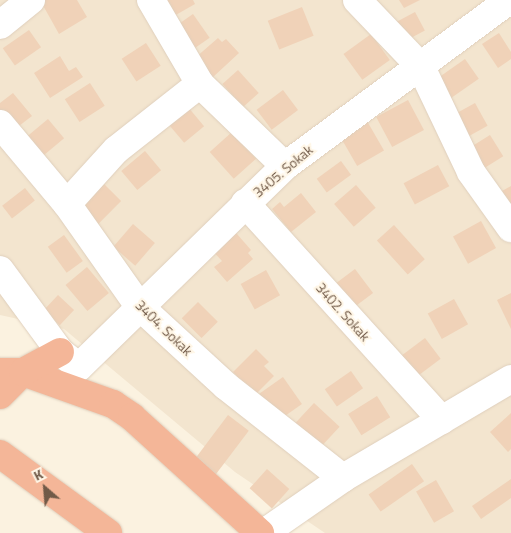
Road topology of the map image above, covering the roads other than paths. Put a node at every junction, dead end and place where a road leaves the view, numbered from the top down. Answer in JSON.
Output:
{"nodes":[{"id":1,"x":31,"y":0,"type":"edge"},
{"id":2,"x":151,"y":0,"type":"edge"},
{"id":3,"x":357,"y":0,"type":"edge"},
{"id":4,"x":509,"y":0,"type":"edge"},
{"id":5,"x":475,"y":11,"type":"edge"},
{"id":6,"x":0,"y":25,"type":"edge"},
{"id":7,"x":421,"y":67,"type":"junction"},
{"id":8,"x":200,"y":84,"type":"junction"},
{"id":9,"x":0,"y":124,"type":"edge"},
{"id":10,"x":285,"y":166,"type":"junction"},
{"id":11,"x":245,"y":203,"type":"junction"},
{"id":12,"x":67,"y":204,"type":"junction"},
{"id":13,"x":511,"y":228,"type":"edge"},
{"id":14,"x":0,"y":270,"type":"edge"},
{"id":15,"x":139,"y":306,"type":"junction"},
{"id":16,"x":70,"y":359,"type":"junction"},
{"id":17,"x":11,"y":372,"type":"edge"},
{"id":18,"x":511,"y":379,"type":"edge"},
{"id":19,"x":0,"y":396,"type":"edge"},
{"id":20,"x":442,"y":420,"type":"junction"},
{"id":21,"x":0,"y":439,"type":"edge"},
{"id":22,"x":0,"y":454,"type":"edge"},
{"id":23,"x":343,"y":478,"type":"junction"},
{"id":24,"x":74,"y":508,"type":"junction"},
{"id":25,"x":108,"y":533,"type":"edge"},
{"id":26,"x":260,"y":533,"type":"edge"},
{"id":27,"x":264,"y":533,"type":"edge"}],
"edges":[{"from":1,"to":6,"type":"street"},
{"from":2,"to":8,"type":"street"},
{"from":3,"to":7,"type":"street"},
{"from":4,"to":5,"type":"street","name":"3405. Sokak"},
{"from":5,"to":7,"type":"street","name":"3405. Sokak"},
{"from":7,"to":10,"type":"street","name":"3405. Sokak"},
{"from":7,"to":13,"type":"street"},
{"from":8,"to":10,"type":"street"},
{"from":8,"to":12,"type":"street"},
{"from":9,"to":12,"type":"street","name":"3404. Sokak"},
{"from":10,"to":11,"type":"street","name":"3405. Sokak"},
{"from":11,"to":15,"type":"street","name":"3405. Sokak"},
{"from":11,"to":20,"type":"street","name":"3402. Sokak"},
{"from":12,"to":15,"type":"street","name":"3404. Sokak"},
{"from":14,"to":16,"type":"street"},
{"from":15,"to":16,"type":"street","name":"3405. Sokak"},
{"from":15,"to":23,"type":"street","name":"3404. Sokak"},
{"from":16,"to":17,"type":"highway"},
{"from":17,"to":19,"type":"highway"},
{"from":17,"to":26,"type":"highway"},
{"from":18,"to":20,"type":"street"},
{"from":20,"to":23,"type":"street"},
{"from":21,"to":24,"type":"highway"},
{"from":22,"to":24,"type":"highway"},
{"from":23,"to":27,"type":"street"},
{"from":24,"to":25,"type":"highway"}]}
